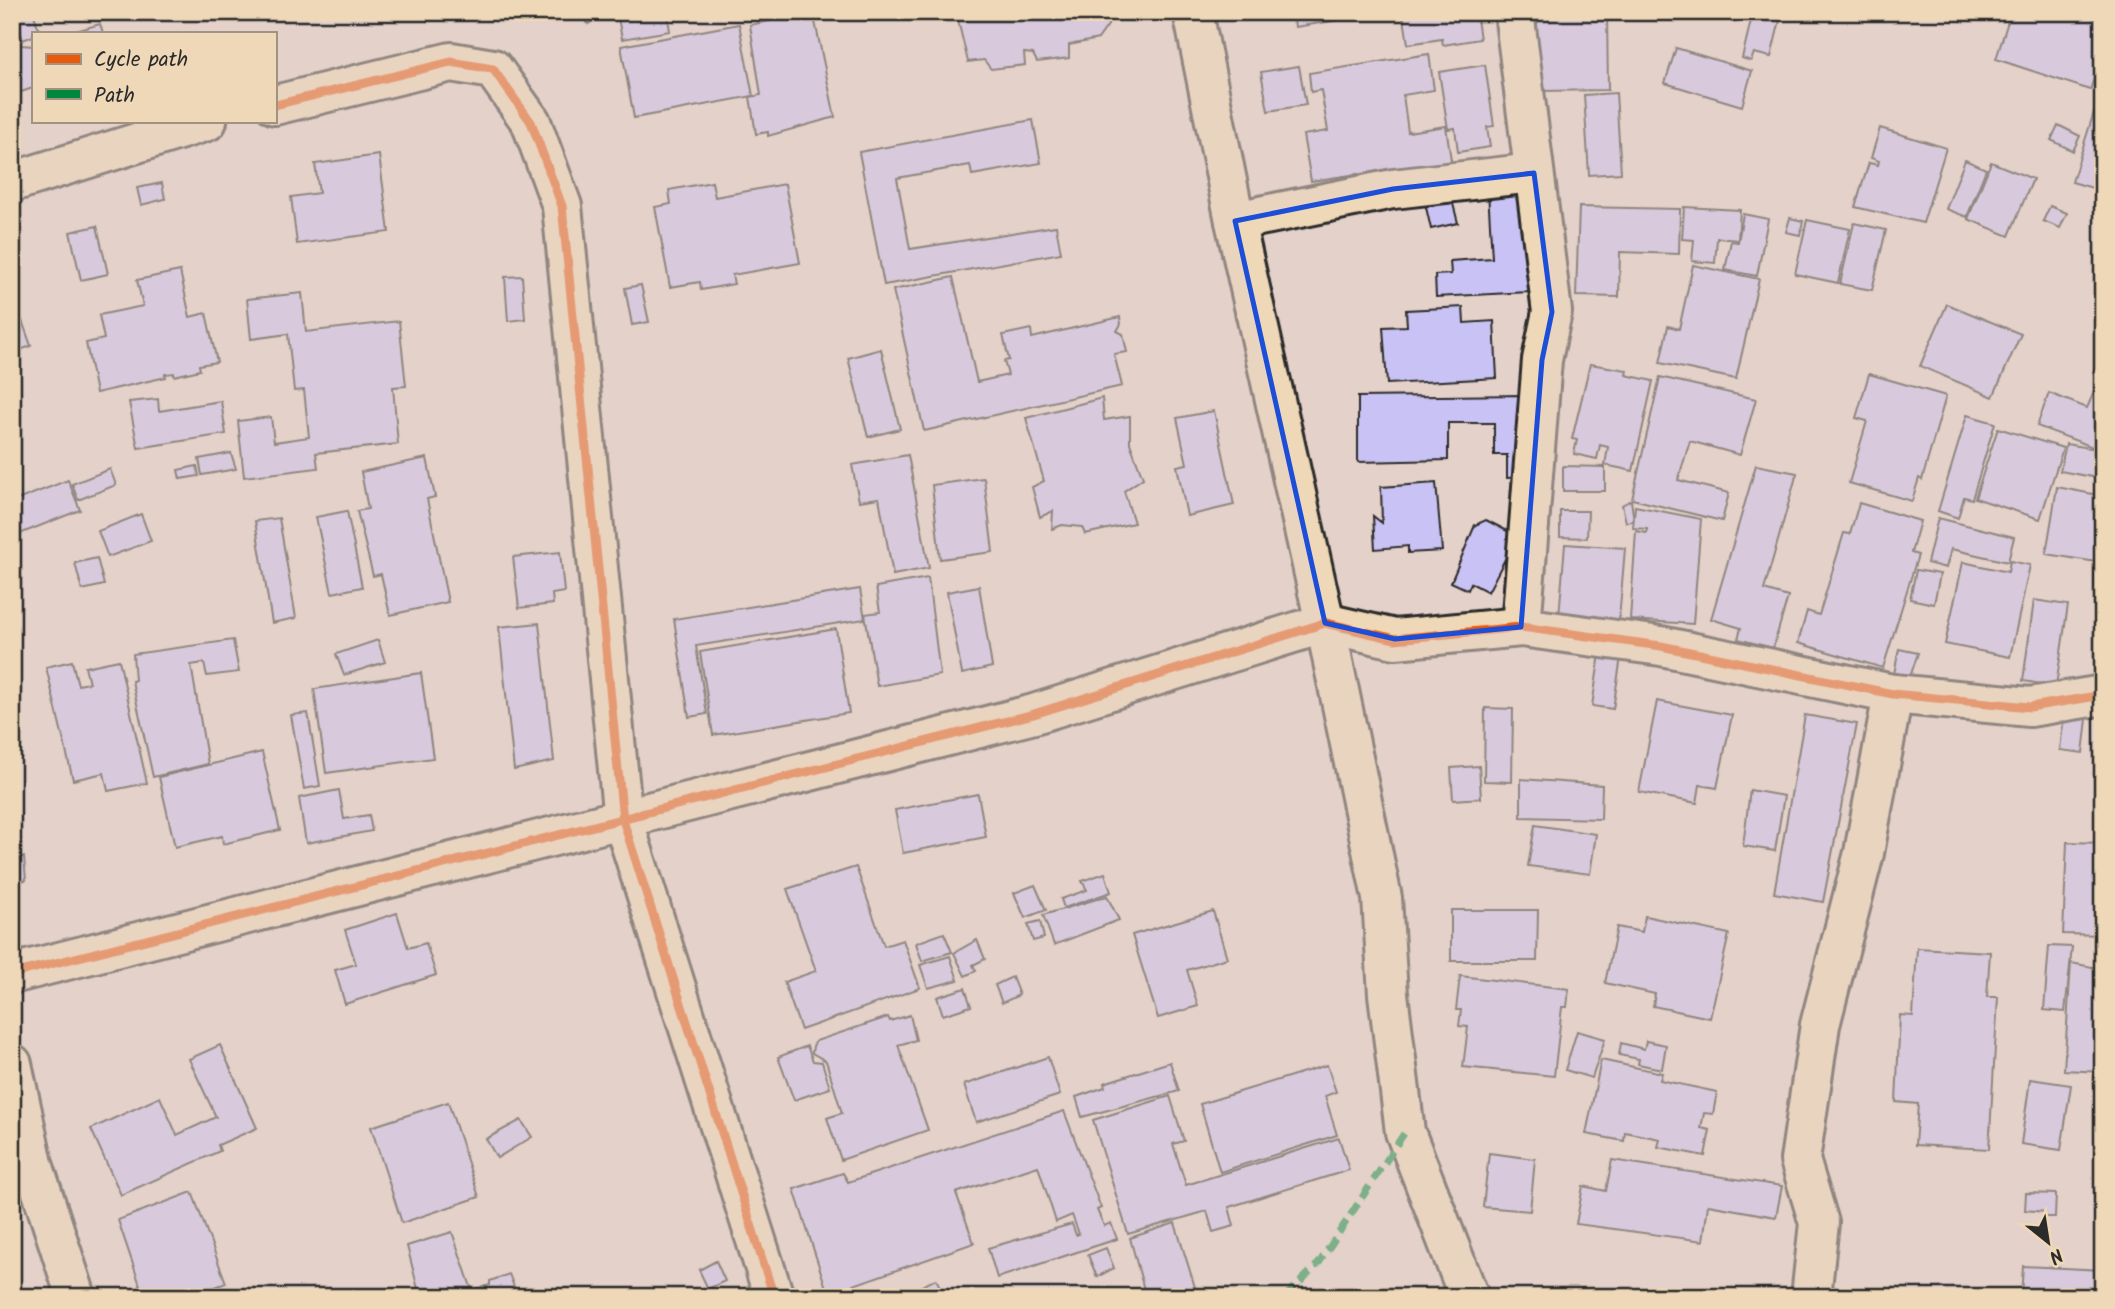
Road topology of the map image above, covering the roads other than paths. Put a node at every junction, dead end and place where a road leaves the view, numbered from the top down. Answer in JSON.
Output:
{"nodes":[{"id":1,"x":1193,"y":12,"type":"edge"},
{"id":2,"x":1514,"y":12,"type":"edge"},
{"id":3,"x":276,"y":104,"type":"edge"},
{"id":4,"x":204,"y":122,"type":"edge"},
{"id":5,"x":1534,"y":173,"type":"junction"},
{"id":6,"x":12,"y":182,"type":"edge"},
{"id":7,"x":1235,"y":221,"type":"junction"},
{"id":8,"x":1325,"y":623,"type":"junction"},
{"id":9,"x":1521,"y":627,"type":"junction"},
{"id":10,"x":1893,"y":694,"type":"junction"},
{"id":11,"x":2103,"y":695,"type":"edge"},
{"id":12,"x":623,"y":820,"type":"junction"},
{"id":13,"x":12,"y":974,"type":"edge"},
{"id":14,"x":12,"y":1064,"type":"edge"},
{"id":15,"x":76,"y":1297,"type":"edge"},
{"id":16,"x":774,"y":1297,"type":"edge"},
{"id":17,"x":1469,"y":1297,"type":"edge"},
{"id":18,"x":1811,"y":1297,"type":"edge"}],
"edges":[{"from":1,"to":7,"type":"street"},
{"from":2,"to":5,"type":"street"},
{"from":3,"to":12,"type":"street"},
{"from":4,"to":6,"type":"street"},
{"from":5,"to":7,"type":"street"},
{"from":5,"to":9,"type":"street"},
{"from":7,"to":8,"type":"street"},
{"from":8,"to":9,"type":"street"},
{"from":8,"to":12,"type":"street"},
{"from":8,"to":17,"type":"street"},
{"from":9,"to":10,"type":"street"},
{"from":10,"to":11,"type":"street"},
{"from":10,"to":18,"type":"street"},
{"from":12,"to":13,"type":"street"},
{"from":12,"to":16,"type":"street"},
{"from":14,"to":15,"type":"street"}]}
